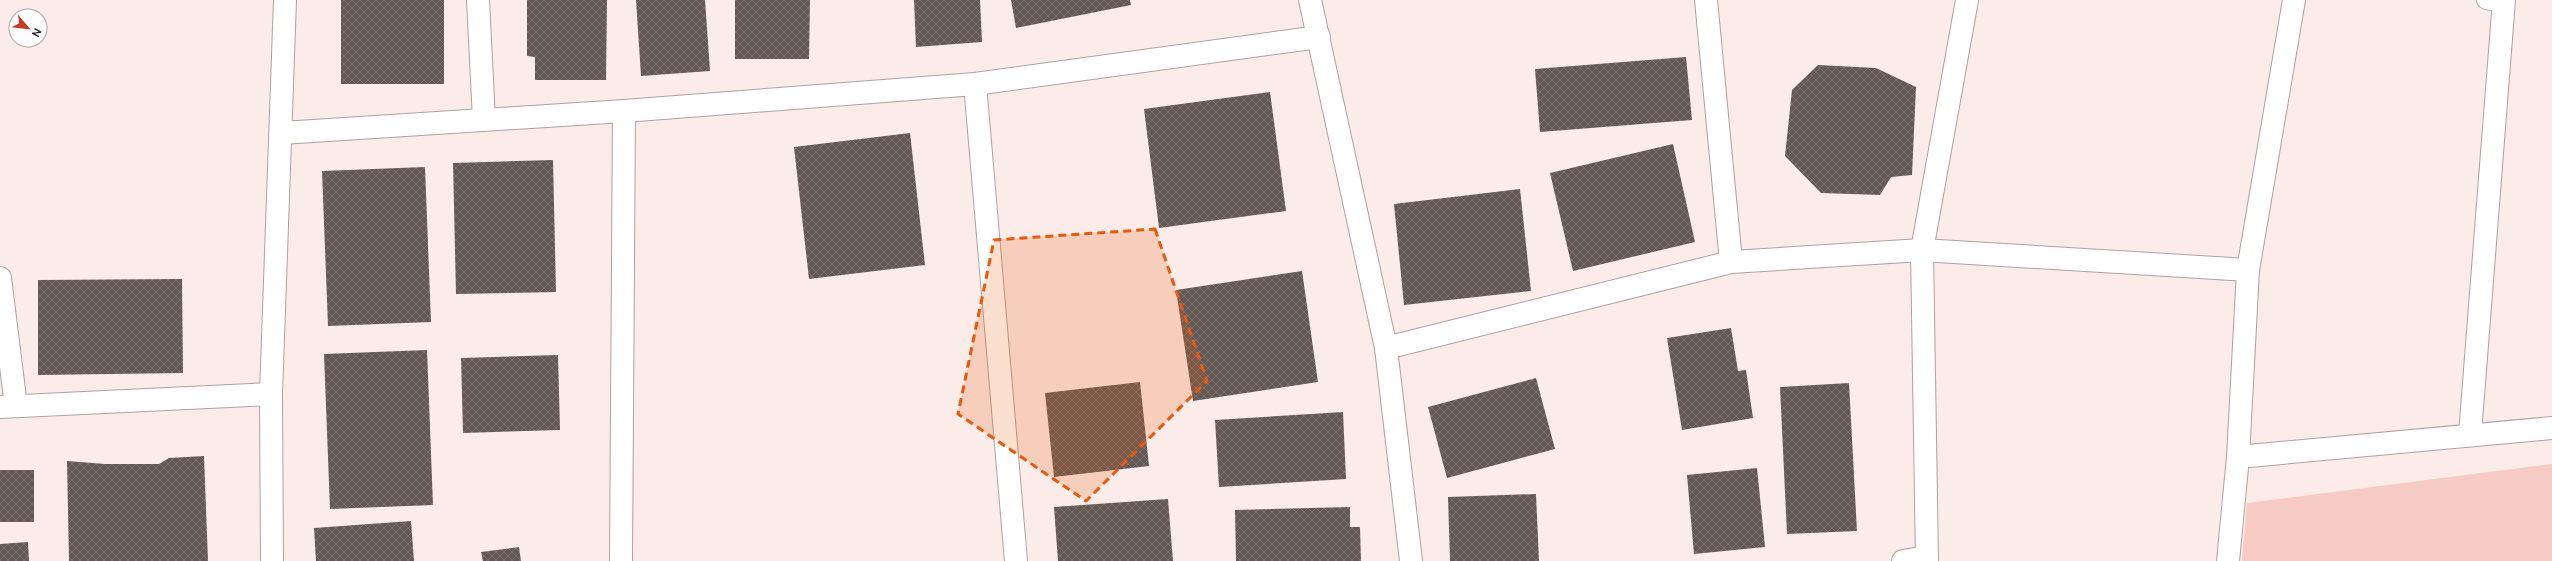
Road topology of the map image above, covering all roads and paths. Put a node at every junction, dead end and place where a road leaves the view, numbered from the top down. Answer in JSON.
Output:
{"nodes":[{"id":1,"x":285,"y":0,"type":"edge"},
{"id":2,"x":478,"y":0,"type":"edge"},
{"id":3,"x":1310,"y":0,"type":"edge"},
{"id":4,"x":1706,"y":0,"type":"edge"},
{"id":5,"x":1967,"y":0,"type":"edge"},
{"id":6,"x":2294,"y":0,"type":"edge"},
{"id":7,"x":2498,"y":1,"type":"edge"},
{"id":8,"x":1319,"y":37,"type":"junction"},
{"id":9,"x":974,"y":84,"type":"junction"},
{"id":10,"x":624,"y":111,"type":"junction"},
{"id":11,"x":484,"y":120,"type":"junction"},
{"id":12,"x":282,"y":133,"type":"junction"},
{"id":13,"x":1922,"y":250,"type":"junction"},
{"id":14,"x":1731,"y":262,"type":"junction"},
{"id":15,"x":2248,"y":270,"type":"junction"},
{"id":16,"x":0,"y":278,"type":"edge"},
{"id":17,"x":1386,"y":348,"type":"junction"},
{"id":18,"x":271,"y":394,"type":"junction"},
{"id":19,"x":8,"y":406,"type":"edge"},
{"id":20,"x":2552,"y":428,"type":"edge"},
{"id":21,"x":2470,"y":434,"type":"junction"},
{"id":22,"x":2238,"y":457,"type":"junction"},
{"id":23,"x":1927,"y":559,"type":"edge"},
{"id":24,"x":272,"y":561,"type":"edge"},
{"id":25,"x":621,"y":561,"type":"edge"},
{"id":26,"x":1016,"y":561,"type":"edge"},
{"id":27,"x":1411,"y":561,"type":"edge"},
{"id":28,"x":1903,"y":561,"type":"edge"},
{"id":29,"x":2228,"y":561,"type":"edge"}],
"edges":[{"from":1,"to":12,"type":"street"},
{"from":2,"to":11,"type":"street"},
{"from":3,"to":8,"type":"street"},
{"from":4,"to":14,"type":"street"},
{"from":5,"to":13,"type":"street"},
{"from":6,"to":15,"type":"street"},
{"from":7,"to":21,"type":"street"},
{"from":8,"to":9,"type":"street"},
{"from":8,"to":17,"type":"street"},
{"from":9,"to":10,"type":"street"},
{"from":9,"to":26,"type":"street"},
{"from":10,"to":11,"type":"street"},
{"from":10,"to":25,"type":"street"},
{"from":11,"to":12,"type":"street"},
{"from":12,"to":18,"type":"street"},
{"from":13,"to":14,"type":"street"},
{"from":13,"to":15,"type":"street"},
{"from":13,"to":23,"type":"street"},
{"from":14,"to":17,"type":"street"},
{"from":15,"to":22,"type":"street"},
{"from":16,"to":19,"type":"street"},
{"from":17,"to":27,"type":"street"},
{"from":18,"to":19,"type":"street"},
{"from":18,"to":24,"type":"street"},
{"from":20,"to":21,"type":"street"},
{"from":21,"to":22,"type":"street"},
{"from":22,"to":29,"type":"street"},
{"from":23,"to":28,"type":"street"}]}
